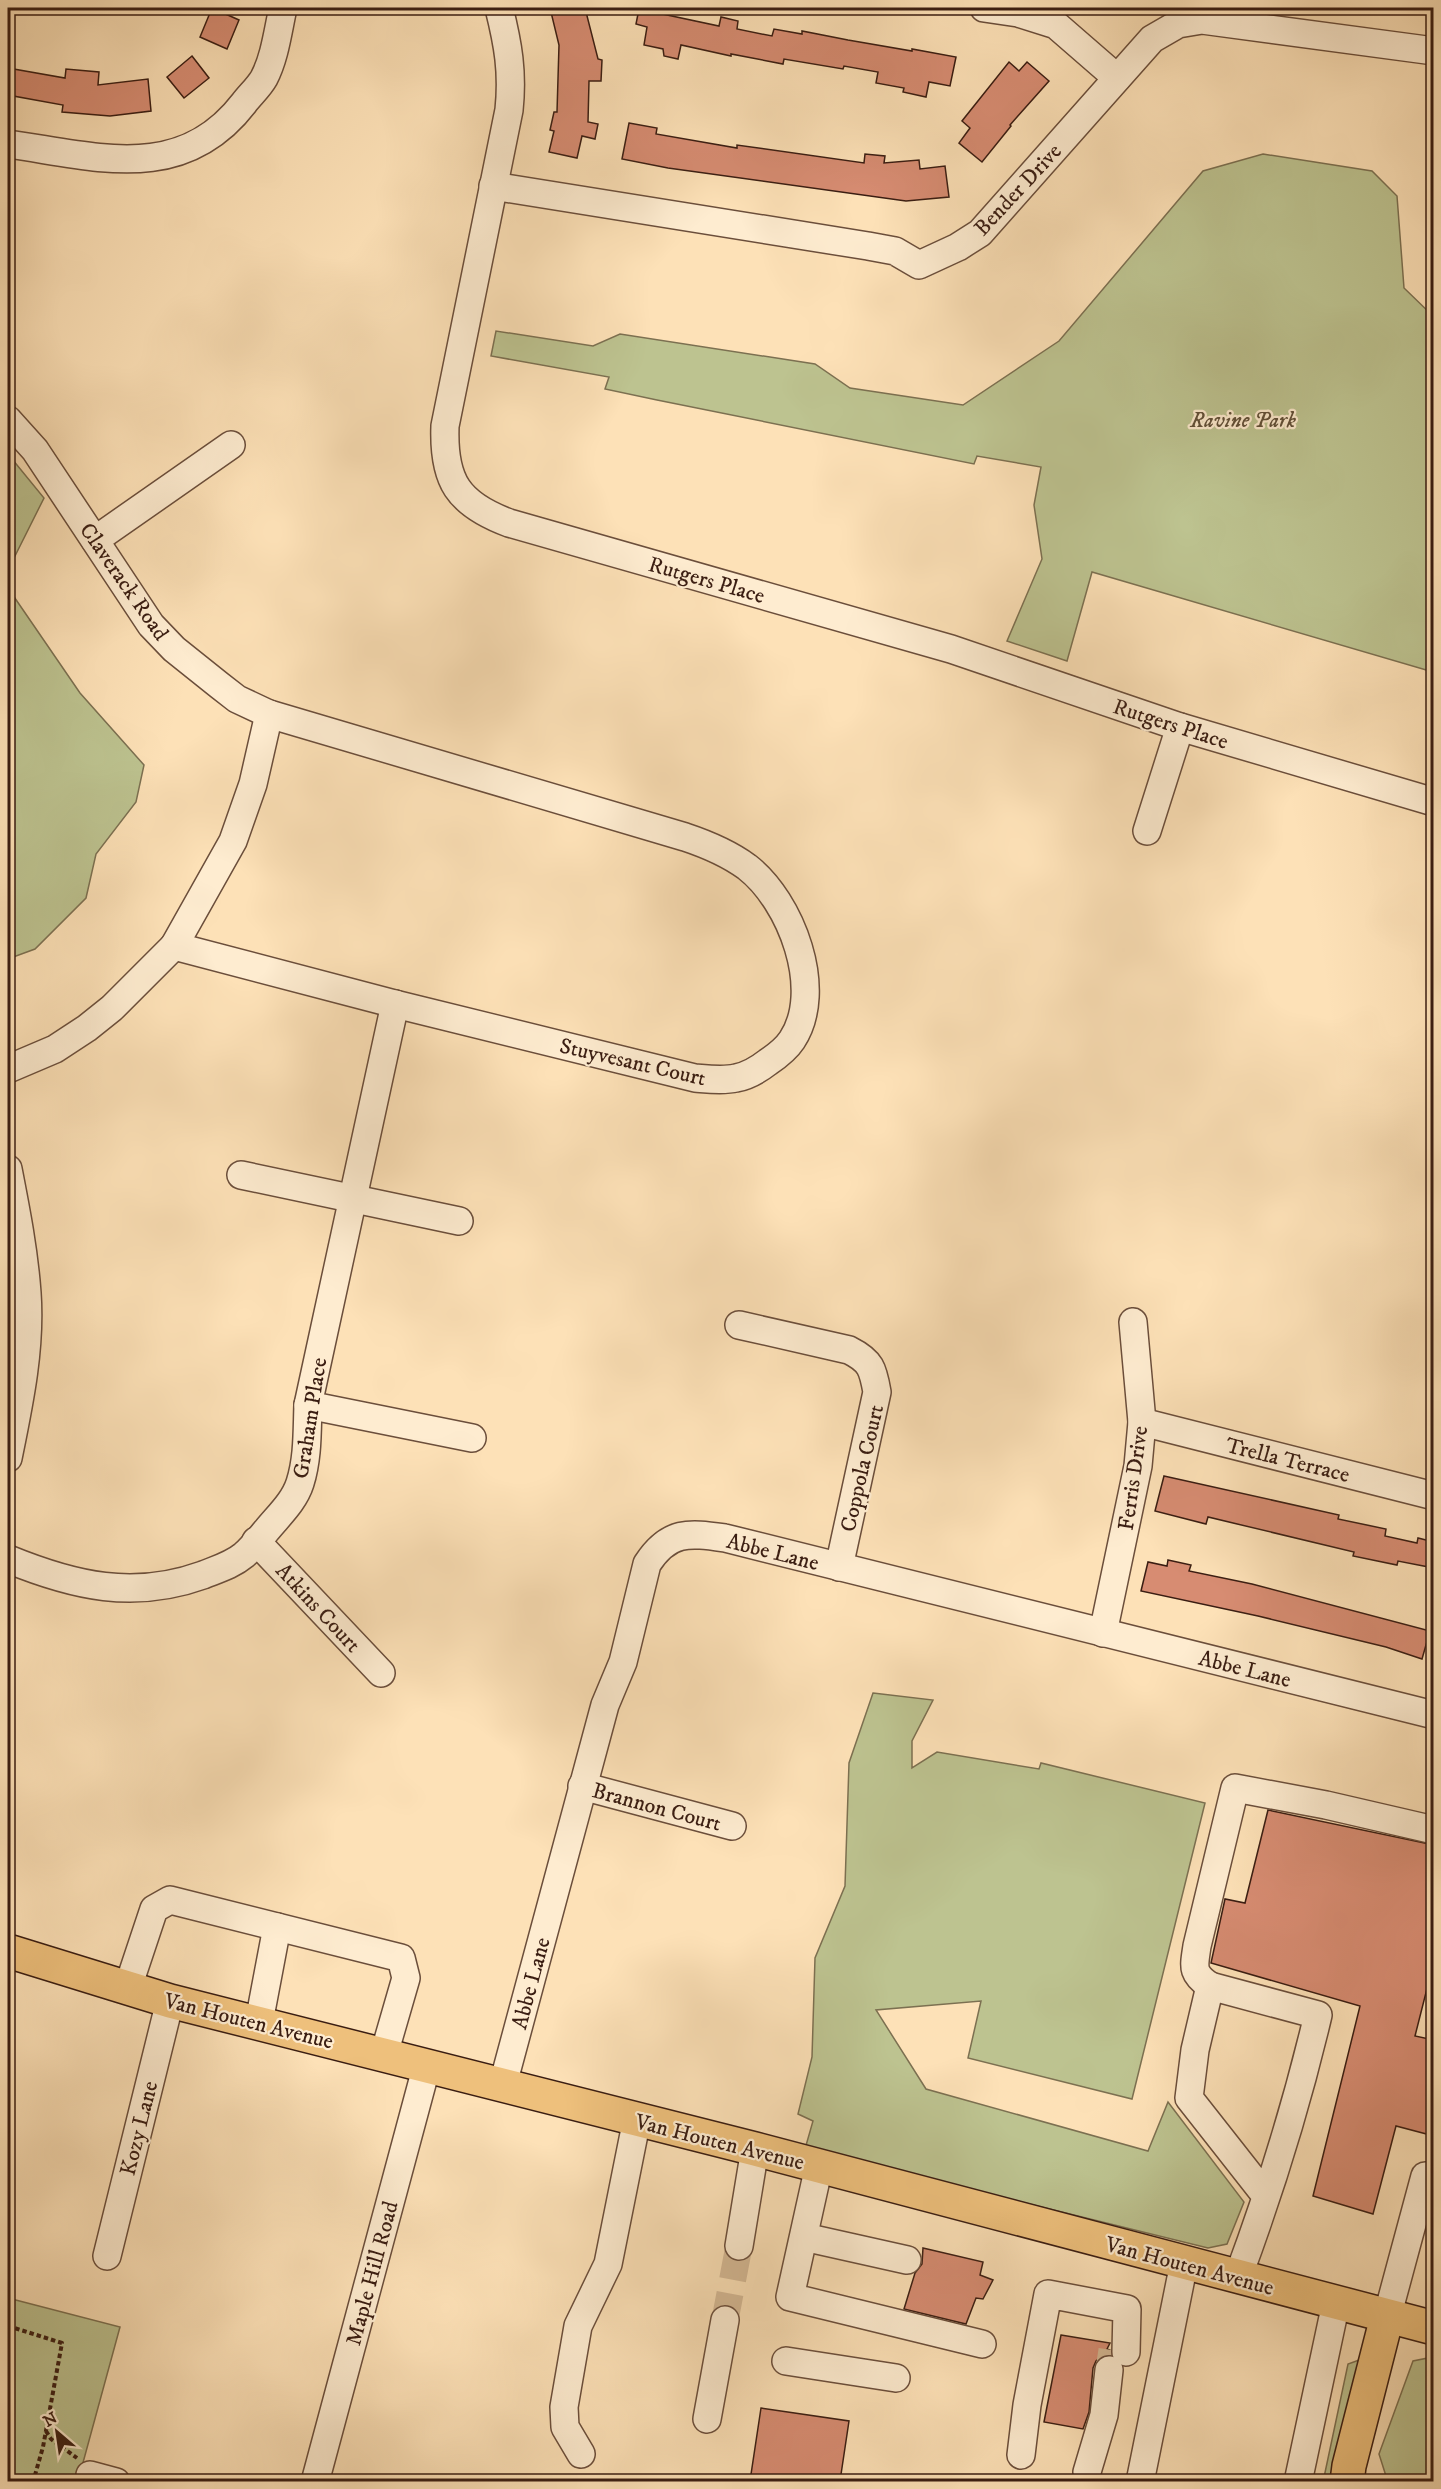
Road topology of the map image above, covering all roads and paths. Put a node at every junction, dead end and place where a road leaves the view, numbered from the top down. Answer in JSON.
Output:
{"nodes":[{"id":1,"x":284,"y":8,"type":"edge"},
{"id":2,"x":499,"y":8,"type":"edge"},
{"id":3,"x":984,"y":8,"type":"edge"},
{"id":4,"x":1434,"y":51,"type":"edge"},
{"id":5,"x":1117,"y":78,"type":"junction"},
{"id":6,"x":8,"y":144,"type":"edge"},
{"id":7,"x":493,"y":186,"type":"junction"},
{"id":8,"x":8,"y":420,"type":"edge"},
{"id":9,"x":231,"y":445,"type":"dead end"},
{"id":10,"x":94,"y":540,"type":"junction"},
{"id":11,"x":269,"y":714,"type":"junction"},
{"id":12,"x":1180,"y":727,"type":"junction"},
{"id":13,"x":1434,"y":802,"type":"edge"},
{"id":14,"x":1147,"y":831,"type":"dead end"},
{"id":15,"x":174,"y":946,"type":"junction"},
{"id":16,"x":394,"y":1004,"type":"junction"},
{"id":17,"x":8,"y":1069,"type":"edge"},
{"id":18,"x":8,"y":1169,"type":"edge"},
{"id":19,"x":241,"y":1175,"type":"dead end"},
{"id":20,"x":352,"y":1197,"type":"junction"},
{"id":21,"x":459,"y":1221,"type":"dead end"},
{"id":22,"x":1133,"y":1322,"type":"dead end"},
{"id":23,"x":739,"y":1325,"type":"dead end"},
{"id":24,"x":308,"y":1405,"type":"junction"},
{"id":25,"x":1142,"y":1422,"type":"junction"},
{"id":26,"x":472,"y":1438,"type":"dead end"},
{"id":27,"x":8,"y":1458,"type":"edge"},
{"id":28,"x":1434,"y":1496,"type":"edge"},
{"id":29,"x":256,"y":1541,"type":"junction"},
{"id":30,"x":8,"y":1559,"type":"edge"},
{"id":31,"x":838,"y":1567,"type":"junction"},
{"id":32,"x":1103,"y":1632,"type":"junction"},
{"id":33,"x":381,"y":1673,"type":"dead end"},
{"id":34,"x":1434,"y":1715,"type":"edge"},
{"id":35,"x":582,"y":1786,"type":"junction"},
{"id":36,"x":732,"y":1826,"type":"dead end"},
{"id":37,"x":1434,"y":1830,"type":"edge"},
{"id":38,"x":277,"y":1927,"type":"junction"},
{"id":39,"x":8,"y":1951,"type":"edge"},
{"id":40,"x":1210,"y":1986,"type":"junction"},
{"id":41,"x":128,"y":1987,"type":"junction"},
{"id":42,"x":170,"y":2001,"type":"junction"},
{"id":43,"x":259,"y":2022,"type":"junction"},
{"id":44,"x":384,"y":2054,"type":"junction"},
{"id":45,"x":427,"y":2066,"type":"junction"},
{"id":46,"x":503,"y":2084,"type":"junction"},
{"id":47,"x":637,"y":2119,"type":"junction"},
{"id":48,"x":755,"y":2149,"type":"junction"},
{"id":49,"x":819,"y":2166,"type":"junction"},
{"id":50,"x":1434,"y":2176,"type":"edge"},
{"id":51,"x":1266,"y":2196,"type":"junction"},
{"id":52,"x":804,"y":2237,"type":"junction"},
{"id":53,"x":739,"y":2246,"type":"tunnel mouth"},
{"id":54,"x":107,"y":2256,"type":"dead end"},
{"id":55,"x":907,"y":2260,"type":"dead end"},
{"id":56,"x":1184,"y":2263,"type":"junction"},
{"id":57,"x":1238,"y":2277,"type":"junction"},
{"id":58,"x":1336,"y":2303,"type":"junction"},
{"id":59,"x":1387,"y":2317,"type":"junction"},
{"id":60,"x":725,"y":2320,"type":"tunnel mouth"},
{"id":61,"x":8,"y":2326,"type":"edge"},
{"id":62,"x":1434,"y":2328,"type":"edge"},
{"id":63,"x":982,"y":2344,"type":"dead end"},
{"id":64,"x":786,"y":2361,"type":"dead end"},
{"id":65,"x":1372,"y":2377,"type":"junction"},
{"id":66,"x":896,"y":2378,"type":"dead end"},
{"id":67,"x":707,"y":2419,"type":"dead end"},
{"id":68,"x":46,"y":2431,"type":"junction"},
{"id":69,"x":581,"y":2454,"type":"dead end"},
{"id":70,"x":1021,"y":2455,"type":"dead end"},
{"id":71,"x":86,"y":2468,"type":"joint"},
{"id":72,"x":1087,"y":2472,"type":"dead end"},
{"id":73,"x":33,"y":2481,"type":"edge"},
{"id":74,"x":116,"y":2481,"type":"edge"},
{"id":75,"x":315,"y":2481,"type":"edge"},
{"id":76,"x":1140,"y":2481,"type":"edge"},
{"id":77,"x":1298,"y":2481,"type":"edge"},
{"id":78,"x":1347,"y":2481,"type":"edge"},
{"id":79,"x":1372,"y":2481,"type":"edge"}],
"edges":[{"from":1,"to":6,"type":"street"},
{"from":2,"to":7,"type":"street","name":"Rutgers Place"},
{"from":3,"to":5,"type":"street"},
{"from":4,"to":5,"type":"street","name":"Bender Drive"},
{"from":5,"to":7,"type":"street","name":"Bender Drive"},
{"from":7,"to":12,"type":"street","name":"Rutgers Place"},
{"from":8,"to":10,"type":"street","name":"Claverack Road"},
{"from":9,"to":10,"type":"street"},
{"from":10,"to":11,"type":"street","name":"Claverack Road"},
{"from":11,"to":15,"type":"street"},
{"from":11,"to":16,"type":"street","name":"Stuyvesant Court"},
{"from":12,"to":13,"type":"street","name":"Rutgers Place"},
{"from":12,"to":14,"type":"street"},
{"from":15,"to":16,"type":"street","name":"Stuyvesant Court"},
{"from":15,"to":17,"type":"street"},
{"from":16,"to":20,"type":"street","name":"Graham Place"},
{"from":18,"to":27,"type":"street"},
{"from":19,"to":20,"type":"street"},
{"from":20,"to":21,"type":"street"},
{"from":20,"to":24,"type":"street","name":"Graham Place"},
{"from":22,"to":25,"type":"street","name":"Ferris Drive"},
{"from":23,"to":31,"type":"street","name":"Coppola Court"},
{"from":24,"to":26,"type":"street"},
{"from":24,"to":29,"type":"street","name":"Graham Place"},
{"from":25,"to":28,"type":"street","name":"Trella Terrace"},
{"from":25,"to":32,"type":"street","name":"Ferris Drive"},
{"from":29,"to":30,"type":"street","name":"Graham Place"},
{"from":29,"to":33,"type":"street","name":"Atkins Court"},
{"from":31,"to":32,"type":"street","name":"Abbe Lane"},
{"from":31,"to":35,"type":"street","name":"Abbe Lane"},
{"from":32,"to":34,"type":"street","name":"Abbe Lane"},
{"from":35,"to":36,"type":"street","name":"Brannon Court"},
{"from":35,"to":46,"type":"street","name":"Abbe Lane"},
{"from":37,"to":40,"type":"street"},
{"from":38,"to":41,"type":"street"},
{"from":38,"to":43,"type":"street"},
{"from":38,"to":44,"type":"street"},
{"from":39,"to":41,"type":"main road","name":"Van Houten Avenue"},
{"from":40,"to":51,"type":"street"},
{"from":40,"to":51,"type":"street"},
{"from":41,"to":42,"type":"main road","name":"Van Houten Avenue"},
{"from":42,"to":43,"type":"main road","name":"Van Houten Avenue"},
{"from":42,"to":54,"type":"street","name":"Kozy Lane"},
{"from":43,"to":44,"type":"main road","name":"Van Houten Avenue"},
{"from":44,"to":45,"type":"main road","name":"Van Houten Avenue"},
{"from":45,"to":46,"type":"main road","name":"Van Houten Avenue"},
{"from":45,"to":75,"type":"street","name":"Maple Hill Road"},
{"from":46,"to":47,"type":"main road","name":"Van Houten Avenue"},
{"from":47,"to":48,"type":"main road","name":"Van Houten Avenue"},
{"from":47,"to":69,"type":"street"},
{"from":48,"to":49,"type":"main road","name":"Van Houten Avenue"},
{"from":48,"to":53,"type":"street"},
{"from":49,"to":52,"type":"street"},
{"from":49,"to":56,"type":"main road","name":"Van Houten Avenue"},
{"from":50,"to":59,"type":"street"},
{"from":51,"to":57,"type":"street"},
{"from":52,"to":55,"type":"street"},
{"from":52,"to":63,"type":"street"},
{"from":56,"to":57,"type":"main road","name":"Van Houten Avenue"},
{"from":56,"to":76,"type":"street"},
{"from":57,"to":58,"type":"main road","name":"Van Houten Avenue"},
{"from":58,"to":59,"type":"main road","name":"Van Houten Avenue"},
{"from":58,"to":77,"type":"street"},
{"from":59,"to":62,"type":"main road","name":"Van Houten Avenue"},
{"from":59,"to":65,"type":"main road"},
{"from":60,"to":67,"type":"street"},
{"from":61,"to":68,"type":"path"},
{"from":64,"to":66,"type":"street"},
{"from":65,"to":78,"type":"main road"},
{"from":65,"to":79,"type":"main road"},
{"from":68,"to":71,"type":"path"},
{"from":68,"to":73,"type":"path"},
{"from":70,"to":72,"type":"street"},
{"from":71,"to":74,"type":"street"}]}
